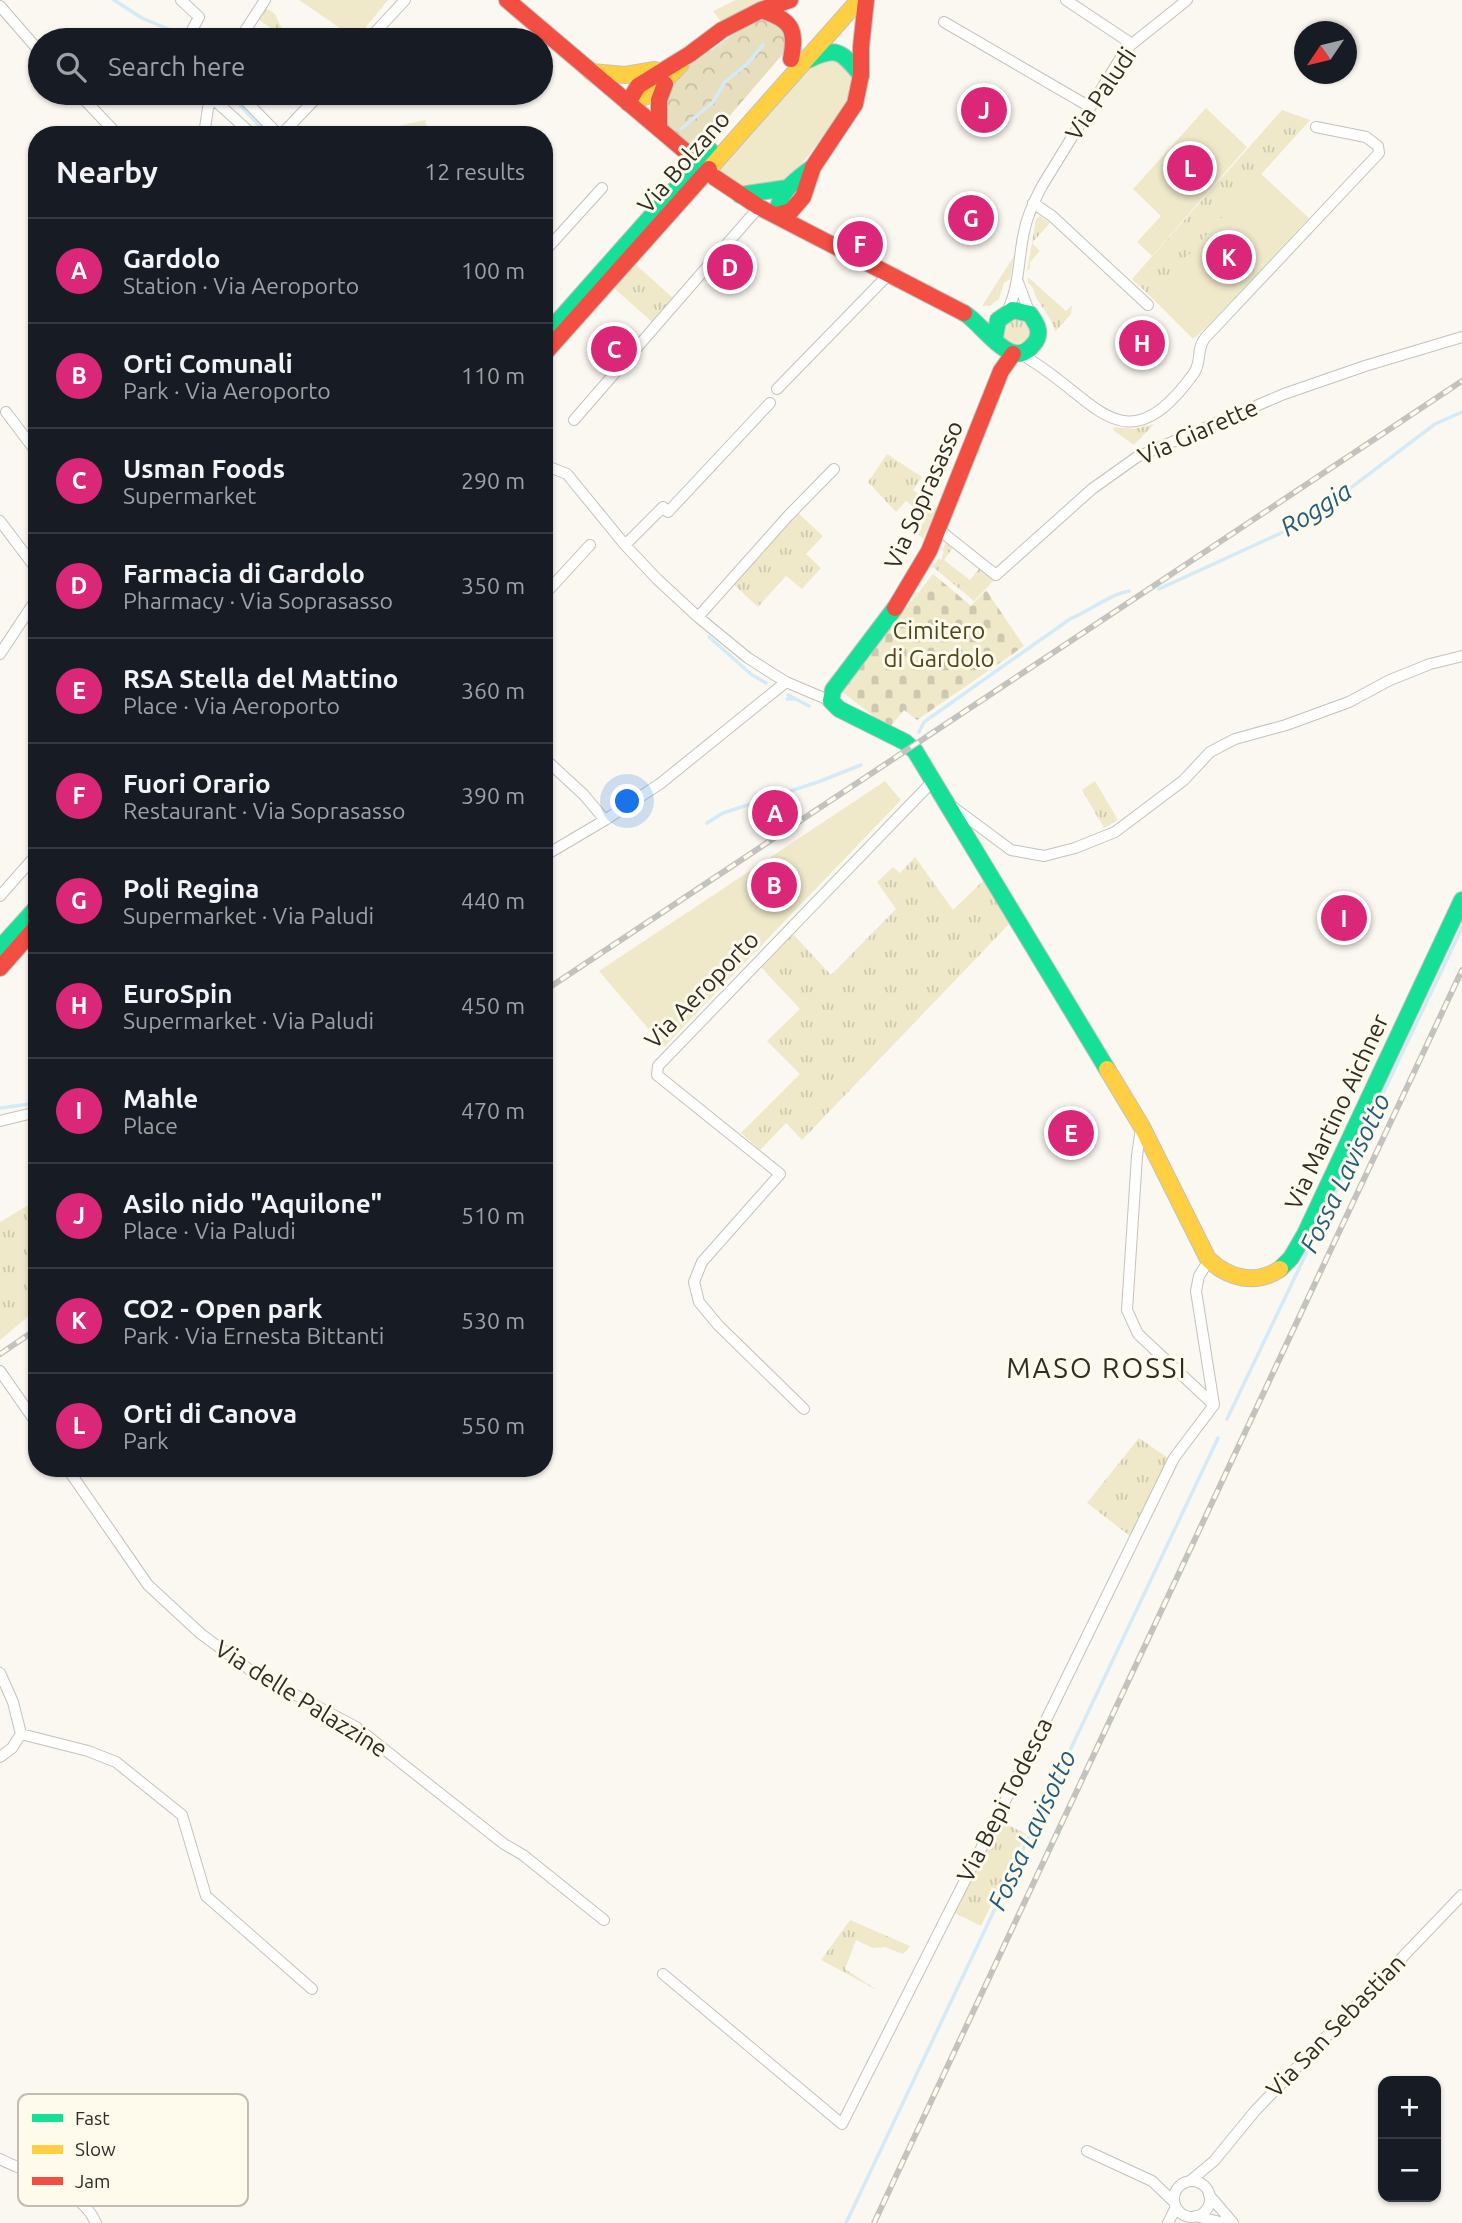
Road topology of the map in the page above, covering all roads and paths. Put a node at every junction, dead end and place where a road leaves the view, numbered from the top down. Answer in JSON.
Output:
{"nodes":[{"id":1,"x":181,"y":0,"type":"edge"},
{"id":2,"x":265,"y":0,"type":"edge"},
{"id":3,"x":507,"y":0,"type":"edge"},
{"id":4,"x":790,"y":0,"type":"edge"},
{"id":5,"x":844,"y":0,"type":"edge"},
{"id":6,"x":859,"y":0,"type":"edge"},
{"id":7,"x":866,"y":0,"type":"edge"},
{"id":8,"x":1066,"y":0,"type":"edge"},
{"id":9,"x":1187,"y":0,"type":"edge"},
{"id":10,"x":400,"y":4,"type":"edge"},
{"id":11,"x":0,"y":6,"type":"edge"},
{"id":12,"x":761,"y":10,"type":"junction"},
{"id":13,"x":944,"y":22,"type":"dead end"},
{"id":14,"x":193,"y":28,"type":"edge"},
{"id":15,"x":247,"y":28,"type":"edge"},
{"id":16,"x":379,"y":28,"type":"edge"},
{"id":17,"x":540,"y":28,"type":"edge"},
{"id":18,"x":28,"y":38,"type":"edge"},
{"id":19,"x":553,"y":39,"type":"edge"},
{"id":20,"x":1132,"y":44,"type":"junction"},
{"id":21,"x":690,"y":54,"type":"junction"},
{"id":22,"x":794,"y":64,"type":"junction"},
{"id":23,"x":668,"y":66,"type":"junction"},
{"id":24,"x":592,"y":72,"type":"junction"},
{"id":25,"x":861,"y":75,"type":"junction"},
{"id":26,"x":665,"y":83,"type":"junction"},
{"id":27,"x":628,"y":103,"type":"junction"},
{"id":28,"x":89,"y":105,"type":"edge"},
{"id":29,"x":210,"y":105,"type":"edge"},
{"id":30,"x":224,"y":105,"type":"edge"},
{"id":31,"x":250,"y":105,"type":"edge"},
{"id":32,"x":309,"y":105,"type":"edge"},
{"id":33,"x":1090,"y":107,"type":"junction"},
{"id":34,"x":109,"y":126,"type":"edge"},
{"id":35,"x":205,"y":126,"type":"edge"},
{"id":36,"x":244,"y":126,"type":"edge"},
{"id":37,"x":271,"y":126,"type":"edge"},
{"id":38,"x":289,"y":126,"type":"edge"},
{"id":39,"x":1316,"y":127,"type":"dead end"},
{"id":40,"x":659,"y":130,"type":"junction"},
{"id":41,"x":691,"y":156,"type":"dead end"},
{"id":42,"x":813,"y":167,"type":"junction"},
{"id":43,"x":714,"y":177,"type":"dead end"},
{"id":44,"x":602,"y":188,"type":"dead end"},
{"id":45,"x":787,"y":188,"type":"junction"},
{"id":46,"x":740,"y":195,"type":"junction"},
{"id":47,"x":803,"y":197,"type":"junction"},
{"id":48,"x":1033,"y":203,"type":"junction"},
{"id":49,"x":759,"y":207,"type":"junction"},
{"id":50,"x":777,"y":215,"type":"junction"},
{"id":51,"x":815,"y":235,"type":"junction"},
{"id":52,"x":553,"y":242,"type":"edge"},
{"id":53,"x":889,"y":274,"type":"junction"},
{"id":54,"x":1018,"y":282,"type":"junction"},
{"id":55,"x":1148,"y":305,"type":"dead end"},
{"id":56,"x":1030,"y":314,"type":"junction"},
{"id":57,"x":1002,"y":315,"type":"junction"},
{"id":58,"x":973,"y":318,"type":"junction"},
{"id":59,"x":553,"y":327,"type":"edge"},
{"id":60,"x":1462,"y":337,"type":"edge"},
{"id":61,"x":1037,"y":341,"type":"junction"},
{"id":62,"x":553,"y":344,"type":"edge"},
{"id":63,"x":1007,"y":348,"type":"junction"},
{"id":64,"x":1045,"y":368,"type":"junction"},
{"id":65,"x":777,"y":388,"type":"dead end"},
{"id":66,"x":770,"y":403,"type":"dead end"},
{"id":67,"x":6,"y":412,"type":"dead end"},
{"id":68,"x":574,"y":420,"type":"dead end"},
{"id":69,"x":28,"y":441,"type":"edge"},
{"id":70,"x":553,"y":468,"type":"edge"},
{"id":71,"x":834,"y":470,"type":"dead end"},
{"id":72,"x":0,"y":521,"type":"edge"},
{"id":73,"x":938,"y":529,"type":"junction"},
{"id":74,"x":590,"y":545,"type":"dead end"},
{"id":75,"x":625,"y":545,"type":"junction"},
{"id":76,"x":28,"y":558,"type":"edge"},
{"id":77,"x":553,"y":585,"type":"edge"},
{"id":78,"x":28,"y":612,"type":"edge"},
{"id":79,"x":698,"y":617,"type":"junction"},
{"id":80,"x":0,"y":654,"type":"edge"},
{"id":81,"x":1462,"y":656,"type":"edge"},
{"id":82,"x":786,"y":682,"type":"junction"},
{"id":83,"x":831,"y":701,"type":"junction"},
{"id":84,"x":553,"y":766,"type":"edge"},
{"id":85,"x":933,"y":781,"type":"junction"},
{"id":86,"x":946,"y":803,"type":"junction"},
{"id":87,"x":606,"y":820,"type":"junction"},
{"id":88,"x":553,"y":851,"type":"edge"},
{"id":89,"x":28,"y":864,"type":"edge"},
{"id":90,"x":0,"y":896,"type":"edge"},
{"id":91,"x":1462,"y":900,"type":"edge"},
{"id":92,"x":28,"y":915,"type":"edge"},
{"id":93,"x":28,"y":936,"type":"edge"},
{"id":94,"x":4,"y":938,"type":"edge"},
{"id":95,"x":0,"y":968,"type":"edge"},
{"id":96,"x":28,"y":1114,"type":"edge"},
{"id":97,"x":0,"y":1121,"type":"edge"},
{"id":98,"x":1142,"y":1127,"type":"junction"},
{"id":99,"x":1209,"y":1261,"type":"junction"},
{"id":100,"x":0,"y":1371,"type":"edge"},
{"id":101,"x":1214,"y":1405,"type":"junction"},
{"id":102,"x":804,"y":1409,"type":"dead end"},
{"id":103,"x":28,"y":1411,"type":"edge"},
{"id":104,"x":73,"y":1477,"type":"edge"},
{"id":105,"x":0,"y":1673,"type":"edge"},
{"id":106,"x":21,"y":1734,"type":"junction"},
{"id":107,"x":0,"y":1757,"type":"edge"},
{"id":108,"x":1462,"y":1895,"type":"edge"},
{"id":109,"x":604,"y":1920,"type":"dead end"},
{"id":110,"x":663,"y":1974,"type":"dead end"},
{"id":111,"x":312,"y":1989,"type":"dead end"},
{"id":112,"x":1087,"y":2151,"type":"dead end"},
{"id":113,"x":0,"y":2159,"type":"edge"},
{"id":114,"x":1214,"y":2161,"type":"junction"},
{"id":115,"x":18,"y":2168,"type":"edge"},
{"id":116,"x":1152,"y":2181,"type":"junction"},
{"id":117,"x":1188,"y":2182,"type":"junction"},
{"id":118,"x":1208,"y":2193,"type":"junction"},
{"id":119,"x":1175,"y":2204,"type":"junction"},
{"id":120,"x":86,"y":2206,"type":"edge"},
{"id":121,"x":1190,"y":2219,"type":"edge"},
{"id":122,"x":96,"y":2223,"type":"edge"},
{"id":123,"x":1168,"y":2223,"type":"edge"},
{"id":124,"x":1224,"y":2223,"type":"edge"},
{"id":125,"x":1233,"y":2223,"type":"edge"}],
"edges":[{"from":1,"to":14,"type":"street"},
{"from":2,"to":15,"type":"street"},
{"from":3,"to":17,"type":"street"},
{"from":4,"to":12,"type":"street"},
{"from":5,"to":22,"type":"street","name":"Via Bolzano"},
{"from":6,"to":22,"type":"street","name":"Via Bolzano"},
{"from":7,"to":25,"type":"street"},
{"from":8,"to":20,"type":"street"},
{"from":9,"to":20,"type":"street","name":"Via Paludi"},
{"from":10,"to":16,"type":"street"},
{"from":11,"to":18,"type":"street"},
{"from":12,"to":21,"type":"street"},
{"from":12,"to":22,"type":"street"},
{"from":13,"to":33,"type":"street"},
{"from":19,"to":24,"type":"street"},
{"from":20,"to":33,"type":"street","name":"Via Paludi"},
{"from":21,"to":23,"type":"street"},
{"from":21,"to":26,"type":"street"},
{"from":22,"to":25,"type":"street"},
{"from":22,"to":59,"type":"street","name":"Via Bolzano"},
{"from":22,"to":62,"type":"street","name":"Via Bolzano"},
{"from":23,"to":24,"type":"street"},
{"from":23,"to":27,"type":"street"},
{"from":24,"to":27,"type":"street"},
{"from":25,"to":42,"type":"street"},
{"from":26,"to":27,"type":"street"},
{"from":26,"to":40,"type":"street"},
{"from":27,"to":40,"type":"street"},
{"from":28,"to":34,"type":"street"},
{"from":29,"to":35,"type":"street"},
{"from":30,"to":36,"type":"street"},
{"from":31,"to":37,"type":"street"},
{"from":32,"to":38,"type":"street"},
{"from":33,"to":48,"type":"street","name":"Via Paludi"},
{"from":39,"to":64,"type":"street"},
{"from":40,"to":41,"type":"street"},
{"from":42,"to":45,"type":"street"},
{"from":42,"to":47,"type":"street"},
{"from":43,"to":46,"type":"street"},
{"from":44,"to":52,"type":"street"},
{"from":45,"to":46,"type":"street"},
{"from":45,"to":50,"type":"street"},
{"from":46,"to":49,"type":"street"},
{"from":47,"to":50,"type":"street"},
{"from":47,"to":51,"type":"street"},
{"from":48,"to":54,"type":"street","name":"Via Paludi"},
{"from":48,"to":55,"type":"street"},
{"from":49,"to":50,"type":"street"},
{"from":49,"to":68,"type":"street"},
{"from":50,"to":51,"type":"street"},
{"from":51,"to":53,"type":"street"},
{"from":53,"to":58,"type":"street"},
{"from":53,"to":65,"type":"street"},
{"from":54,"to":56,"type":"street","name":"Via Paludi"},
{"from":54,"to":57,"type":"street","name":"Via Paludi"},
{"from":56,"to":57,"type":"street"},
{"from":56,"to":61,"type":"street"},
{"from":57,"to":58,"type":"street"},
{"from":57,"to":63,"type":"street","name":"Via Soprasasso"},
{"from":58,"to":63,"type":"street"},
{"from":60,"to":73,"type":"street","name":"Via Giarette"},
{"from":61,"to":63,"type":"street","name":"Via Soprasasso"},
{"from":61,"to":64,"type":"street"},
{"from":63,"to":64,"type":"street"},
{"from":63,"to":73,"type":"street","name":"Via Soprasasso"},
{"from":66,"to":75,"type":"street"},
{"from":67,"to":69,"type":"street"},
{"from":70,"to":75,"type":"street"},
{"from":71,"to":79,"type":"street"},
{"from":72,"to":76,"type":"street"},
{"from":73,"to":83,"type":"street","name":"Via Soprasasso"},
{"from":74,"to":77,"type":"street"},
{"from":75,"to":79,"type":"street"},
{"from":78,"to":80,"type":"street"},
{"from":79,"to":82,"type":"street"},
{"from":81,"to":86,"type":"street"},
{"from":82,"to":83,"type":"street"},
{"from":82,"to":87,"type":"street"},
{"from":83,"to":85,"type":"street"},
{"from":84,"to":87,"type":"street"},
{"from":85,"to":86,"type":"street"},
{"from":85,"to":102,"type":"street","name":"Via Aeroporto"},
{"from":86,"to":98,"type":"street"},
{"from":87,"to":88,"type":"street"},
{"from":89,"to":90,"type":"street"},
{"from":91,"to":99,"type":"street","name":"Via Martino Aichner"},
{"from":92,"to":94,"type":"street"},
{"from":93,"to":95,"type":"street"},
{"from":96,"to":97,"type":"street"},
{"from":98,"to":99,"type":"street"},
{"from":98,"to":101,"type":"street"},
{"from":99,"to":101,"type":"street"},
{"from":100,"to":103,"type":"street"},
{"from":101,"to":110,"type":"street","name":"Via Bepi Todesca"},
{"from":104,"to":109,"type":"street","name":"Via delle Palazzine"},
{"from":105,"to":106,"type":"street"},
{"from":106,"to":107,"type":"street"},
{"from":106,"to":111,"type":"street"},
{"from":108,"to":114,"type":"street","name":"Via San Sebastian"},
{"from":112,"to":116,"type":"street"},
{"from":113,"to":115,"type":"street"},
{"from":114,"to":117,"type":"street","name":"Via San Sebastian"},
{"from":114,"to":118,"type":"street","name":"Via San Sebastian"},
{"from":116,"to":117,"type":"street"},
{"from":116,"to":119,"type":"street"},
{"from":117,"to":118,"type":"street"},
{"from":117,"to":119,"type":"street","name":"Via San Sebastian"},
{"from":118,"to":121,"type":"street","name":"Via San Sebastian"},
{"from":118,"to":125,"type":"street"},
{"from":119,"to":121,"type":"street"},
{"from":119,"to":123,"type":"street","name":"Via San Sebastian"},
{"from":120,"to":122,"type":"street"},
{"from":121,"to":124,"type":"street"}]}
